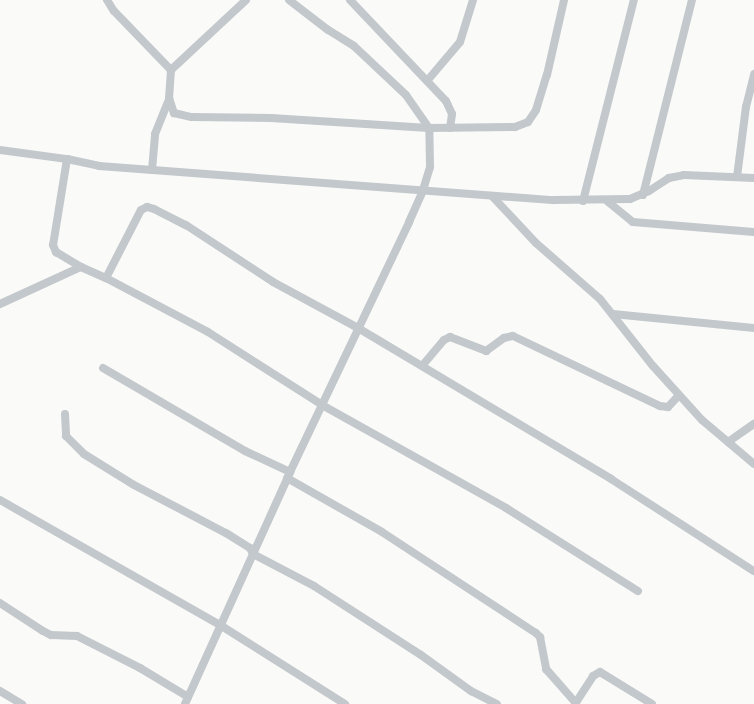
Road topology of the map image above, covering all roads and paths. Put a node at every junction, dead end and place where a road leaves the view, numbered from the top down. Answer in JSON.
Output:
{"nodes":[{"id":1,"x":107,"y":0,"type":"edge"},
{"id":2,"x":246,"y":0,"type":"edge"},
{"id":3,"x":289,"y":0,"type":"edge"},
{"id":4,"x":350,"y":0,"type":"edge"},
{"id":5,"x":473,"y":0,"type":"edge"},
{"id":6,"x":564,"y":0,"type":"edge"},
{"id":7,"x":634,"y":0,"type":"edge"},
{"id":8,"x":692,"y":0,"type":"edge"},
{"id":9,"x":171,"y":70,"type":"junction"},
{"id":10,"x":754,"y":74,"type":"edge"},
{"id":11,"x":427,"y":81,"type":"junction"},
{"id":12,"x":169,"y":98,"type":"junction"},
{"id":13,"x":174,"y":112,"type":"junction"},
{"id":14,"x":161,"y":118,"type":"junction"},
{"id":15,"x":429,"y":128,"type":"junction"},
{"id":16,"x":450,"y":128,"type":"junction"},
{"id":17,"x":0,"y":150,"type":"edge"},
{"id":18,"x":67,"y":159,"type":"junction"},
{"id":19,"x":152,"y":170,"type":"junction"},
{"id":20,"x":737,"y":177,"type":"junction"},
{"id":21,"x":754,"y":178,"type":"edge"},
{"id":22,"x":423,"y":190,"type":"junction"},
{"id":23,"x":492,"y":195,"type":"junction"},
{"id":24,"x":643,"y":195,"type":"junction"},
{"id":25,"x":583,"y":201,"type":"junction"},
{"id":26,"x":607,"y":201,"type":"junction"},
{"id":27,"x":754,"y":232,"type":"edge"},
{"id":28,"x":81,"y":267,"type":"junction"},
{"id":29,"x":106,"y":278,"type":"junction"},
{"id":30,"x":0,"y":304,"type":"edge"},
{"id":31,"x":613,"y":314,"type":"junction"},
{"id":32,"x":358,"y":328,"type":"junction"},
{"id":33,"x":754,"y":328,"type":"edge"},
{"id":34,"x":422,"y":366,"type":"junction"},
{"id":35,"x":103,"y":368,"type":"dead end"},
{"id":36,"x":679,"y":395,"type":"junction"},
{"id":37,"x":322,"y":405,"type":"junction"},
{"id":38,"x":65,"y":414,"type":"dead end"},
{"id":39,"x":754,"y":424,"type":"edge"},
{"id":40,"x":728,"y":442,"type":"junction"},
{"id":41,"x":754,"y":464,"type":"edge"},
{"id":42,"x":289,"y":475,"type":"junction"},
{"id":43,"x":0,"y":500,"type":"edge"},
{"id":44,"x":253,"y":554,"type":"junction"},
{"id":45,"x":754,"y":571,"type":"edge"},
{"id":46,"x":638,"y":591,"type":"dead end"},
{"id":47,"x":0,"y":603,"type":"edge"},
{"id":48,"x":220,"y":625,"type":"junction"},
{"id":49,"x":0,"y":691,"type":"edge"},
{"id":50,"x":186,"y":701,"type":"edge"},
{"id":51,"x":575,"y":703,"type":"edge"},
{"id":52,"x":22,"y":704,"type":"edge"},
{"id":53,"x":345,"y":704,"type":"edge"},
{"id":54,"x":497,"y":704,"type":"edge"},
{"id":55,"x":652,"y":704,"type":"edge"}],
"edges":[{"from":1,"to":9,"type":"street"},
{"from":2,"to":9,"type":"street"},
{"from":3,"to":15,"type":"street"},
{"from":4,"to":11,"type":"street"},
{"from":5,"to":11,"type":"street"},
{"from":6,"to":16,"type":"street"},
{"from":7,"to":25,"type":"street"},
{"from":8,"to":24,"type":"street"},
{"from":9,"to":12,"type":"street"},
{"from":10,"to":20,"type":"street"},
{"from":11,"to":16,"type":"street"},
{"from":12,"to":13,"type":"street"},
{"from":12,"to":14,"type":"street"},
{"from":13,"to":14,"type":"street"},
{"from":13,"to":15,"type":"street"},
{"from":14,"to":19,"type":"street"},
{"from":15,"to":16,"type":"street"},
{"from":15,"to":22,"type":"street"},
{"from":17,"to":18,"type":"street"},
{"from":18,"to":19,"type":"street"},
{"from":18,"to":28,"type":"street"},
{"from":19,"to":22,"type":"street"},
{"from":20,"to":21,"type":"street"},
{"from":20,"to":24,"type":"street"},
{"from":22,"to":23,"type":"street"},
{"from":22,"to":32,"type":"street"},
{"from":23,"to":25,"type":"street"},
{"from":23,"to":31,"type":"street"},
{"from":24,"to":26,"type":"street"},
{"from":25,"to":26,"type":"street"},
{"from":26,"to":27,"type":"street"},
{"from":28,"to":29,"type":"street"},
{"from":28,"to":30,"type":"street"},
{"from":29,"to":32,"type":"street"},
{"from":29,"to":37,"type":"street"},
{"from":31,"to":33,"type":"street"},
{"from":31,"to":36,"type":"street"},
{"from":32,"to":34,"type":"street"},
{"from":32,"to":37,"type":"street"},
{"from":34,"to":36,"type":"street"},
{"from":34,"to":45,"type":"street"},
{"from":35,"to":42,"type":"street"},
{"from":36,"to":40,"type":"street"},
{"from":37,"to":42,"type":"street"},
{"from":37,"to":46,"type":"street"},
{"from":38,"to":44,"type":"street"},
{"from":39,"to":40,"type":"street"},
{"from":40,"to":41,"type":"street"},
{"from":42,"to":44,"type":"street"},
{"from":42,"to":51,"type":"street"},
{"from":43,"to":48,"type":"street"},
{"from":44,"to":48,"type":"street"},
{"from":44,"to":54,"type":"street"},
{"from":47,"to":50,"type":"street"},
{"from":48,"to":50,"type":"street"},
{"from":48,"to":53,"type":"street"},
{"from":49,"to":52,"type":"street"},
{"from":51,"to":55,"type":"street"}]}
